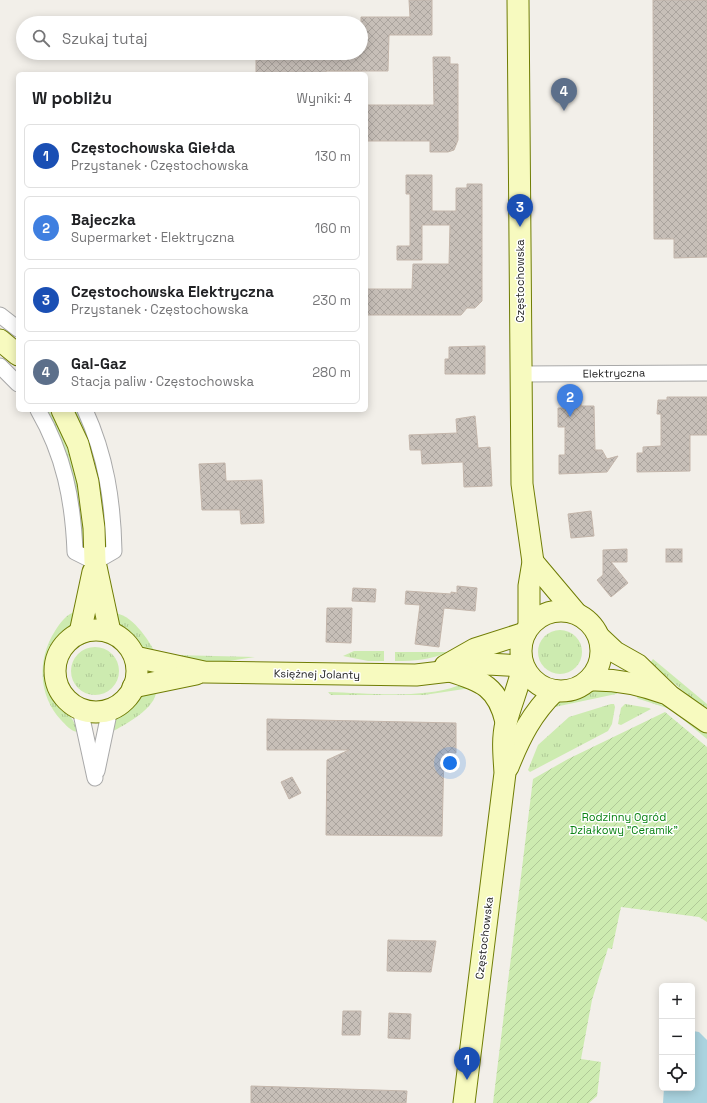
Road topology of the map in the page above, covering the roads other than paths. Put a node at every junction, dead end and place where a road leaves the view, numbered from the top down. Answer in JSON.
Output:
{"nodes":[{"id":1,"x":518,"y":0,"type":"edge"},
{"id":2,"x":0,"y":315,"type":"edge"},
{"id":3,"x":16,"y":327,"type":"edge"},
{"id":4,"x":0,"y":340,"type":"edge"},
{"id":5,"x":16,"y":353,"type":"edge"},
{"id":6,"x":0,"y":366,"type":"edge"},
{"id":7,"x":707,"y":373,"type":"edge"},
{"id":8,"x":521,"y":374,"type":"junction"},
{"id":9,"x":16,"y":382,"type":"edge"},
{"id":10,"x":39,"y":412,"type":"edge"},
{"id":11,"x":63,"y":412,"type":"edge"},
{"id":12,"x":86,"y":412,"type":"edge"},
{"id":13,"x":95,"y":562,"type":"junction"},
{"id":14,"x":533,"y":562,"type":"junction"},
{"id":15,"x":576,"y":613,"type":"junction"},
{"id":16,"x":527,"y":629,"type":"junction"},
{"id":17,"x":110,"y":632,"type":"junction"},
{"id":18,"x":80,"y":633,"type":"junction"},
{"id":19,"x":599,"y":637,"type":"junction"},
{"id":20,"x":134,"y":657,"type":"junction"},
{"id":21,"x":523,"y":666,"type":"junction"},
{"id":22,"x":204,"y":672,"type":"junction"},
{"id":23,"x":440,"y":672,"type":"junction"},
{"id":24,"x":589,"y":680,"type":"junction"},
{"id":25,"x":133,"y":688,"type":"junction"},
{"id":26,"x":555,"y":691,"type":"junction"},
{"id":27,"x":670,"y":696,"type":"junction"},
{"id":28,"x":80,"y":709,"type":"junction"},
{"id":29,"x":110,"y":709,"type":"junction"},
{"id":30,"x":506,"y":722,"type":"junction"},
{"id":31,"x":707,"y":722,"type":"edge"},
{"id":32,"x":505,"y":773,"type":"junction"},
{"id":33,"x":464,"y":1103,"type":"edge"}],
"edges":[{"from":1,"to":8,"type":"main road","name":"Częstochowska"},
{"from":2,"to":3,"type":"street"},
{"from":4,"to":5,"type":"main road"},
{"from":6,"to":9,"type":"street"},
{"from":7,"to":8,"type":"street","name":"Elektryczna"},
{"from":8,"to":14,"type":"main road","name":"Częstochowska"},
{"from":10,"to":13,"type":"street"},
{"from":11,"to":13,"type":"main road"},
{"from":12,"to":13,"type":"street"},
{"from":13,"to":17,"type":"main road"},
{"from":13,"to":18,"type":"main road"},
{"from":14,"to":15,"type":"main road"},
{"from":14,"to":16,"type":"main road","name":"Częstochowska"},
{"from":15,"to":16,"type":"main road"},
{"from":15,"to":19,"type":"main road"},
{"from":16,"to":21,"type":"main road"},
{"from":16,"to":23,"type":"main road","name":"Księżnej Jolanty"},
{"from":17,"to":18,"type":"main road"},
{"from":17,"to":20,"type":"main road"},
{"from":18,"to":28,"type":"main road"},
{"from":19,"to":24,"type":"main road"},
{"from":19,"to":27,"type":"main road"},
{"from":20,"to":22,"type":"main road","name":"Księżnej Jolanty"},
{"from":20,"to":25,"type":"main road"},
{"from":21,"to":23,"type":"main road","name":"Księżnej Jolanty"},
{"from":21,"to":26,"type":"main road"},
{"from":21,"to":30,"type":"main road","name":"Częstochowska"},
{"from":22,"to":23,"type":"main road","name":"Księżnej Jolanty"},
{"from":22,"to":25,"type":"main road","name":"Księżnej Jolanty"},
{"from":23,"to":30,"type":"main road"},
{"from":24,"to":26,"type":"main road"},
{"from":24,"to":27,"type":"main road"},
{"from":25,"to":29,"type":"main road"},
{"from":26,"to":32,"type":"main road","name":"Częstochowska"},
{"from":27,"to":31,"type":"main road"},
{"from":28,"to":29,"type":"main road"},
{"from":28,"to":29,"type":"street"},
{"from":30,"to":32,"type":"main road","name":"Częstochowska"},
{"from":32,"to":33,"type":"main road","name":"Częstochowska"}]}
